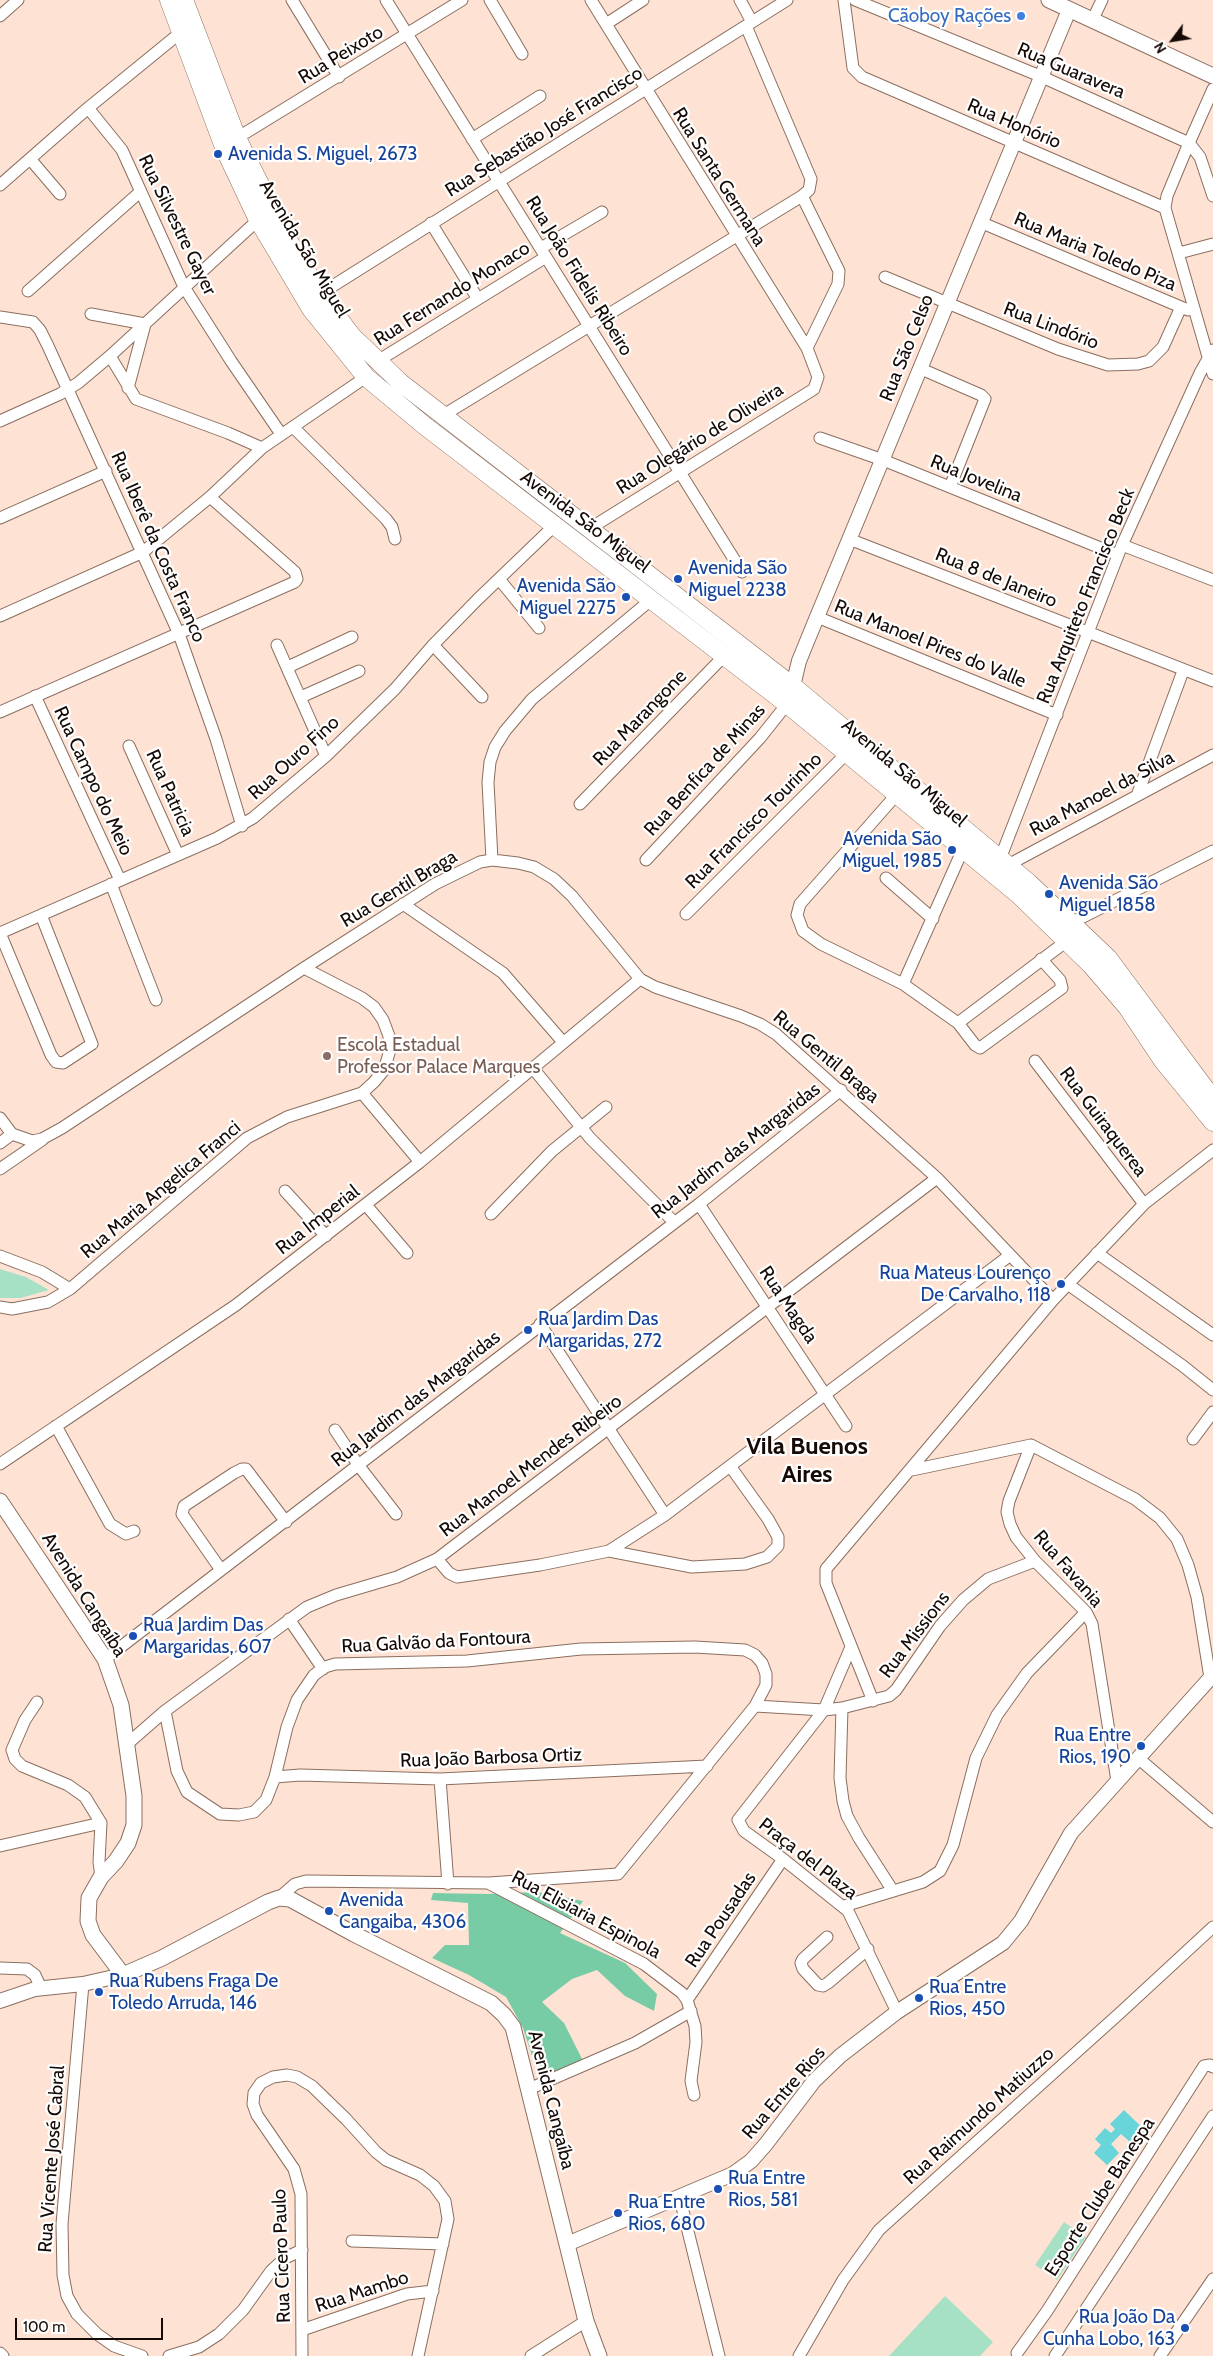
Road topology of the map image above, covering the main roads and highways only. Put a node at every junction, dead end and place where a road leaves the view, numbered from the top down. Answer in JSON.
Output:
{"nodes":[{"id":1,"x":169,"y":0,"type":"edge"},
{"id":2,"x":184,"y":0,"type":"edge"},
{"id":3,"x":1049,"y":0,"type":"edge"},
{"id":4,"x":1213,"y":76,"type":"edge"},
{"id":5,"x":1213,"y":1099,"type":"edge"},
{"id":6,"x":1213,"y":1122,"type":"edge"},
{"id":7,"x":0,"y":1501,"type":"edge"},
{"id":8,"x":599,"y":2356,"type":"edge"}],
"edges":[{"from":1,"to":6,"type":"main road","name":"Avenida São Miguel"},
{"from":2,"to":5,"type":"main road","name":"Avenida São Miguel"},
{"from":3,"to":4,"type":"main road"},
{"from":7,"to":8,"type":"main road","name":"Avenida Cangaíba"}]}
